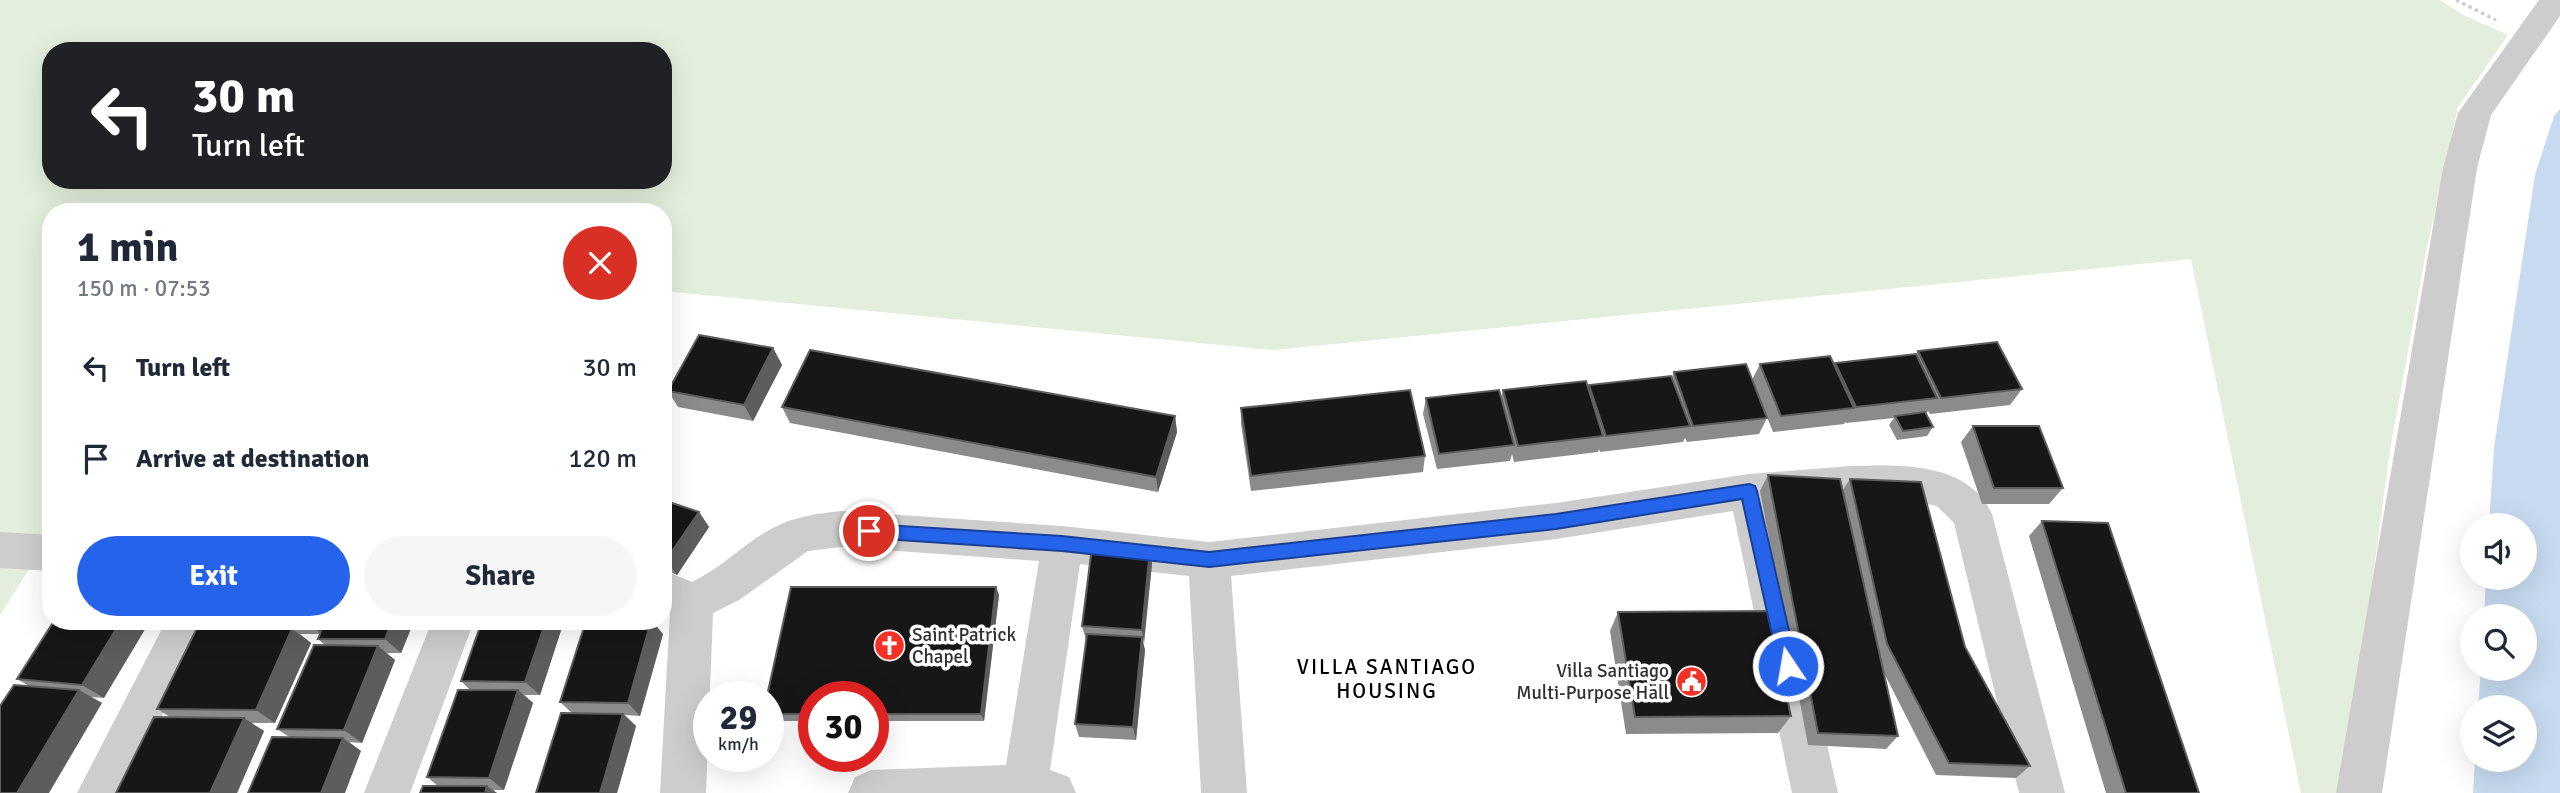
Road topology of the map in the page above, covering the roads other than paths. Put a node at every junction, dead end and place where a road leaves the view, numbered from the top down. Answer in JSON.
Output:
{"nodes":[{"id":1,"x":2555,"y":0,"type":"edge"},
{"id":2,"x":1749,"y":491,"type":"junction"},
{"id":3,"x":1062,"y":544,"type":"junction"},
{"id":4,"x":0,"y":550,"type":"edge"},
{"id":5,"x":42,"y":552,"type":"edge"},
{"id":6,"x":1209,"y":560,"type":"junction"},
{"id":7,"x":678,"y":595,"type":"edge"},
{"id":8,"x":182,"y":630,"type":"edge"},
{"id":9,"x":450,"y":630,"type":"edge"},
{"id":10,"x":1039,"y":790,"type":"edge"},
{"id":11,"x":100,"y":793,"type":"edge"},
{"id":12,"x":387,"y":793,"type":"edge"},
{"id":13,"x":683,"y":793,"type":"edge"},
{"id":14,"x":872,"y":793,"type":"edge"},
{"id":15,"x":1224,"y":793,"type":"edge"},
{"id":16,"x":1815,"y":793,"type":"edge"},
{"id":17,"x":2042,"y":793,"type":"edge"},
{"id":18,"x":2359,"y":793,"type":"edge"}],
"edges":[{"from":1,"to":18,"type":"street"},
{"from":2,"to":6,"type":"street"},
{"from":2,"to":16,"type":"street"},
{"from":2,"to":17,"type":"street"},
{"from":3,"to":6,"type":"street"},
{"from":3,"to":7,"type":"street"},
{"from":3,"to":10,"type":"street"},
{"from":4,"to":5,"type":"street"},
{"from":6,"to":15,"type":"street"},
{"from":7,"to":13,"type":"street"},
{"from":8,"to":11,"type":"street"},
{"from":9,"to":12,"type":"street"},
{"from":10,"to":14,"type":"street"}]}
